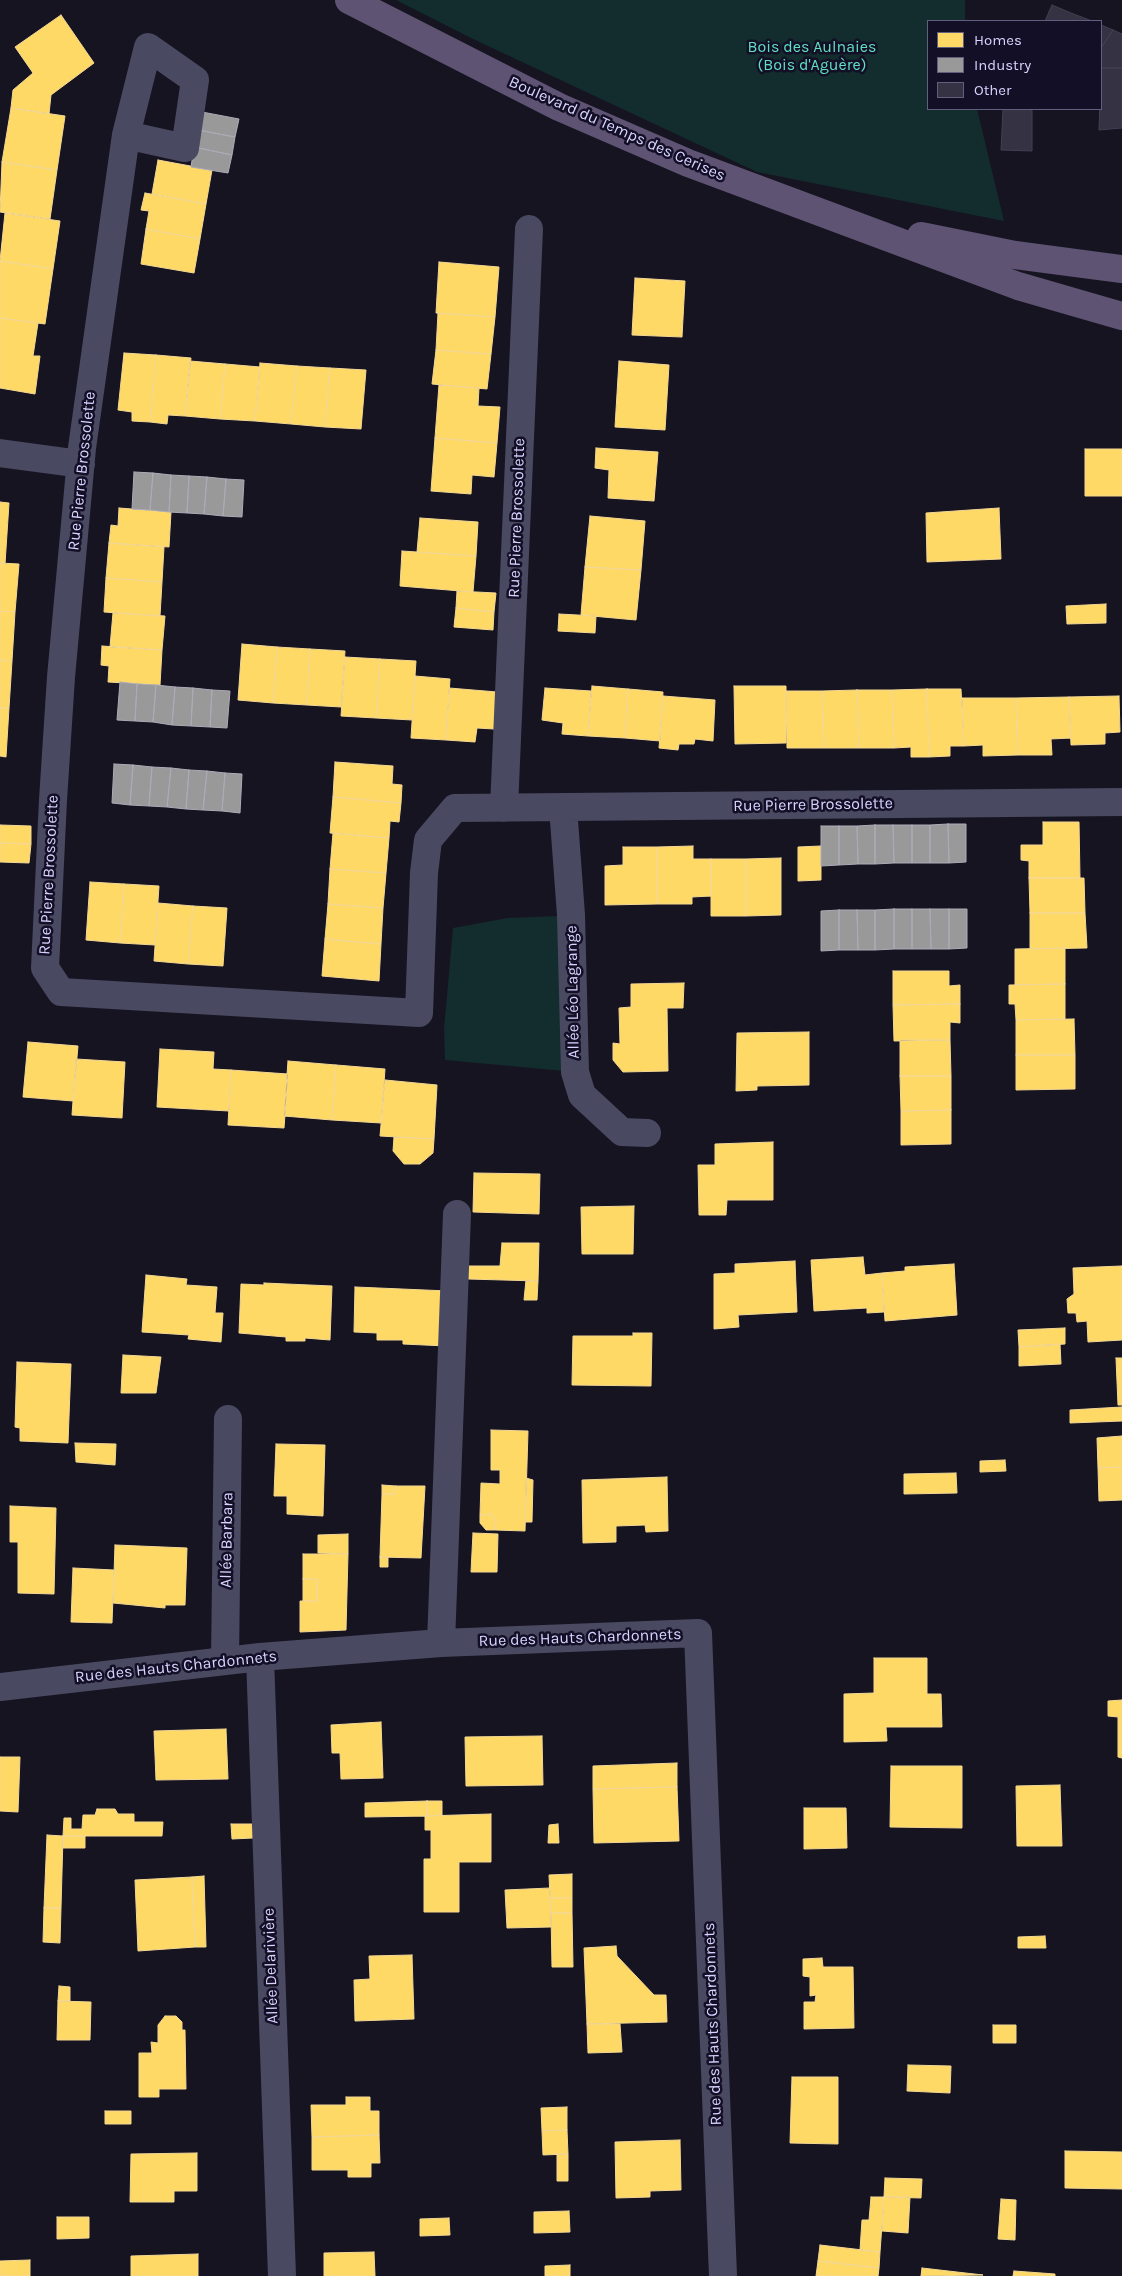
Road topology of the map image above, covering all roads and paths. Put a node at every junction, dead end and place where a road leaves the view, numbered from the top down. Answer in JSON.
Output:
{"nodes":[{"id":1,"x":348,"y":0,"type":"edge"},
{"id":2,"x":126,"y":135,"type":"dead end"},
{"id":3,"x":838,"y":218,"type":"junction"},
{"id":4,"x":529,"y":229,"type":"dead end"},
{"id":5,"x":1122,"y":269,"type":"edge"},
{"id":6,"x":1122,"y":316,"type":"edge"},
{"id":7,"x":0,"y":453,"type":"edge"},
{"id":8,"x":81,"y":464,"type":"junction"},
{"id":9,"x":1122,"y":802,"type":"edge"},
{"id":10,"x":504,"y":808,"type":"junction"},
{"id":11,"x":562,"y":808,"type":"junction"},
{"id":12,"x":648,"y":1133,"type":"dead end"},
{"id":13,"x":457,"y":1214,"type":"dead end"},
{"id":14,"x":228,"y":1419,"type":"dead end"},
{"id":15,"x":441,"y":1643,"type":"junction"},
{"id":16,"x":260,"y":1656,"type":"junction"},
{"id":17,"x":225,"y":1660,"type":"junction"},
{"id":18,"x":0,"y":1687,"type":"edge"},
{"id":19,"x":282,"y":2276,"type":"edge"},
{"id":20,"x":723,"y":2276,"type":"edge"}],
"edges":[{"from":1,"to":3,"type":"main road","name":"Boulevard du Temps des Cerises"},
{"from":2,"to":8,"type":"street","name":"Rue Pierre Brossolette"},
{"from":3,"to":5,"type":"main road","name":"Boulevard du Temps des Cerises"},
{"from":3,"to":6,"type":"main road","name":"Boulevard du Temps des Cerises"},
{"from":4,"to":10,"type":"street","name":"Rue Pierre Brossolette"},
{"from":7,"to":8,"type":"street"},
{"from":8,"to":10,"type":"street","name":"Rue Pierre Brossolette"},
{"from":9,"to":11,"type":"street","name":"Rue Pierre Brossolette"},
{"from":10,"to":11,"type":"street","name":"Rue Pierre Brossolette"},
{"from":11,"to":12,"type":"street","name":"Allée Léo Lagrange"},
{"from":13,"to":15,"type":"street"},
{"from":14,"to":17,"type":"street","name":"Allée Barbara"},
{"from":15,"to":16,"type":"street","name":"Rue des Hauts Chardonnets"},
{"from":15,"to":20,"type":"street","name":"Rue des Hauts Chardonnets"},
{"from":16,"to":17,"type":"street","name":"Rue des Hauts Chardonnets"},
{"from":16,"to":19,"type":"street","name":"Allée Delarivière"},
{"from":17,"to":18,"type":"street","name":"Rue des Hauts Chardonnets"}]}
